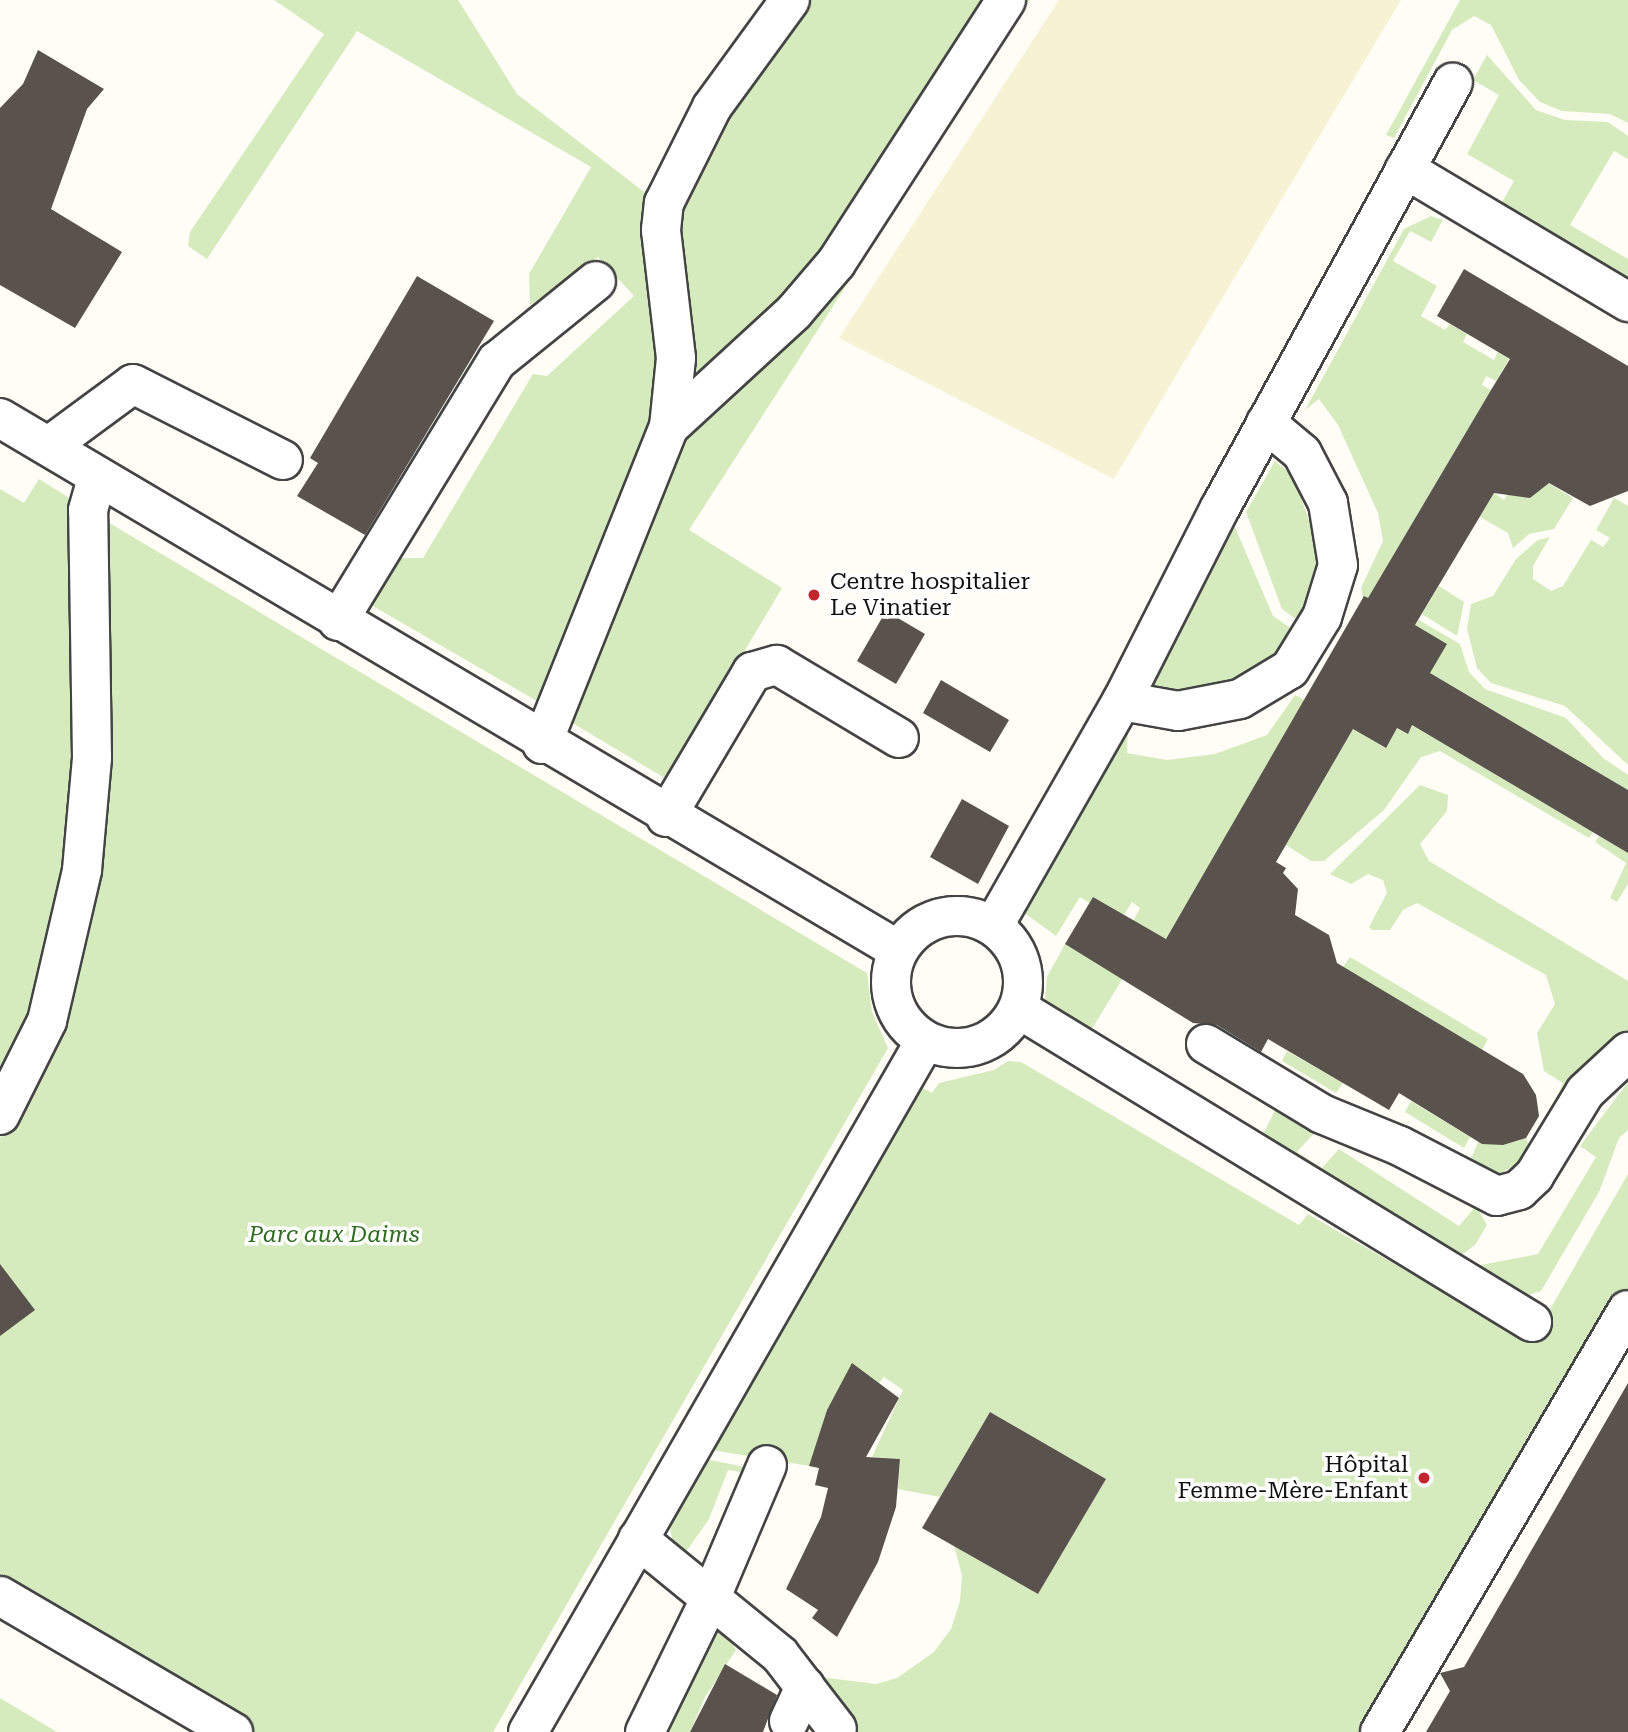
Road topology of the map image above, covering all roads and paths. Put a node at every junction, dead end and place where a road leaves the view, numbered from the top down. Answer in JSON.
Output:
{"nodes":[{"id":1,"x":790,"y":0,"type":"edge"},
{"id":2,"x":1006,"y":0,"type":"edge"},
{"id":3,"x":1453,"y":83,"type":"dead end"},
{"id":4,"x":1405,"y":169,"type":"junction"},
{"id":5,"x":596,"y":281,"type":"dead end"},
{"id":6,"x":1628,"y":302,"type":"edge"},
{"id":7,"x":0,"y":418,"type":"edge"},
{"id":8,"x":1266,"y":423,"type":"junction"},
{"id":9,"x":668,"y":427,"type":"junction"},
{"id":10,"x":49,"y":446,"type":"junction"},
{"id":11,"x":283,"y":460,"type":"dead end"},
{"id":12,"x":99,"y":476,"type":"junction"},
{"id":13,"x":338,"y":621,"type":"junction"},
{"id":14,"x":1122,"y":701,"type":"junction"},
{"id":15,"x":899,"y":738,"type":"dead end"},
{"id":16,"x":542,"y":744,"type":"junction"},
{"id":17,"x":666,"y":817,"type":"junction"},
{"id":18,"x":994,"y":925,"type":"junction"},
{"id":19,"x":898,"y":950,"type":"junction"},
{"id":20,"x":1019,"y":1009,"type":"junction"},
{"id":21,"x":925,"y":1041,"type":"junction"},
{"id":22,"x":1206,"y":1044,"type":"dead end"},
{"id":23,"x":1628,"y":1052,"type":"edge"},
{"id":24,"x":0,"y":1115,"type":"edge"},
{"id":25,"x":1628,"y":1310,"type":"edge"},
{"id":26,"x":1532,"y":1322,"type":"dead end"},
{"id":27,"x":767,"y":1465,"type":"dead end"},
{"id":28,"x":638,"y":1539,"type":"junction"},
{"id":29,"x":0,"y":1596,"type":"edge"},
{"id":30,"x":711,"y":1597,"type":"junction"},
{"id":31,"x":805,"y":1686,"type":"junction"},
{"id":32,"x":789,"y":1721,"type":"dead end"},
{"id":33,"x":837,"y":1729,"type":"dead end"},
{"id":34,"x":233,"y":1732,"type":"edge"},
{"id":35,"x":528,"y":1732,"type":"edge"},
{"id":36,"x":645,"y":1732,"type":"edge"},
{"id":37,"x":1380,"y":1732,"type":"edge"}],
"edges":[{"from":1,"to":9,"type":"lane"},
{"from":2,"to":9,"type":"lane"},
{"from":3,"to":4,"type":"lane"},
{"from":4,"to":6,"type":"lane"},
{"from":4,"to":8,"type":"lane"},
{"from":5,"to":13,"type":"lane"},
{"from":7,"to":10,"type":"lane"},
{"from":8,"to":14,"type":"lane"},
{"from":8,"to":14,"type":"lane"},
{"from":9,"to":16,"type":"lane"},
{"from":10,"to":11,"type":"lane"},
{"from":10,"to":12,"type":"lane"},
{"from":12,"to":13,"type":"lane"},
{"from":12,"to":24,"type":"lane"},
{"from":13,"to":16,"type":"lane"},
{"from":14,"to":18,"type":"lane"},
{"from":15,"to":17,"type":"lane"},
{"from":16,"to":17,"type":"lane"},
{"from":17,"to":19,"type":"lane"},
{"from":18,"to":19,"type":"lane"},
{"from":18,"to":20,"type":"lane"},
{"from":19,"to":21,"type":"lane"},
{"from":20,"to":21,"type":"lane"},
{"from":20,"to":26,"type":"lane"},
{"from":21,"to":28,"type":"lane"},
{"from":22,"to":23,"type":"lane"},
{"from":25,"to":37,"type":"lane"},
{"from":27,"to":30,"type":"lane"},
{"from":28,"to":30,"type":"lane"},
{"from":28,"to":35,"type":"lane"},
{"from":29,"to":34,"type":"lane"},
{"from":30,"to":31,"type":"lane"},
{"from":30,"to":36,"type":"lane"},
{"from":31,"to":32,"type":"lane"},
{"from":31,"to":33,"type":"lane"}]}
